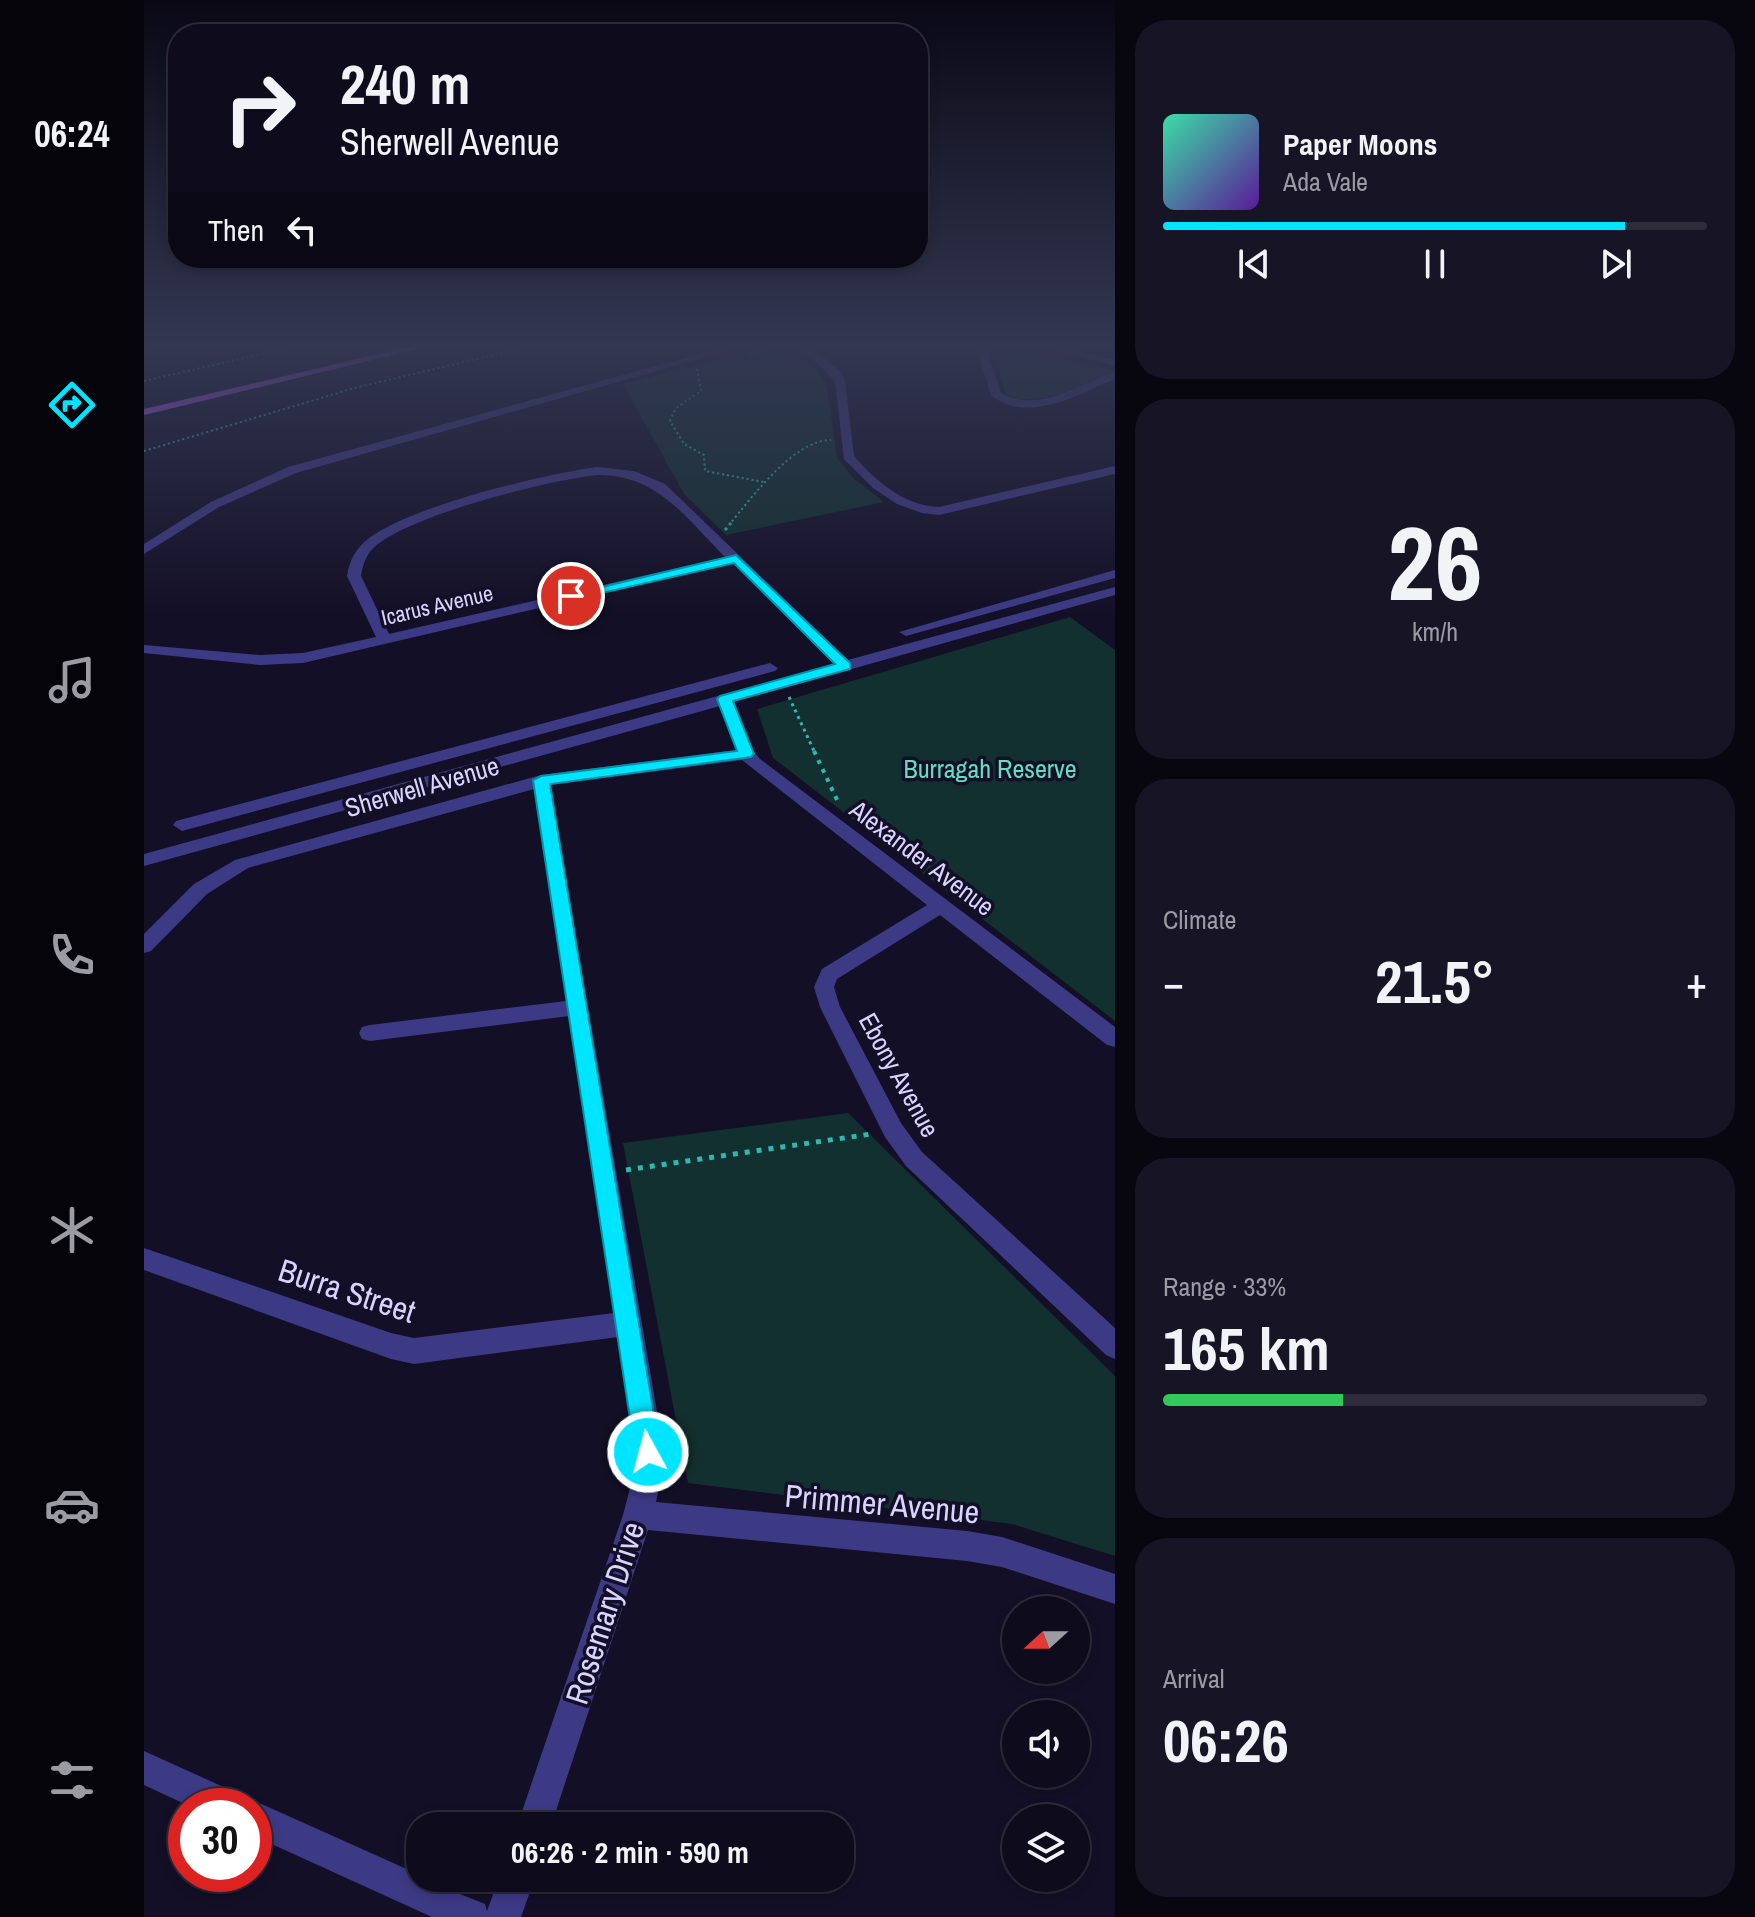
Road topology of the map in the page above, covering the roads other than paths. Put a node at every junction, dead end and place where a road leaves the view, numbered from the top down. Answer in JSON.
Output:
{"nodes":[{"id":1,"x":418,"y":436,"type":"edge"},
{"id":2,"x":845,"y":436,"type":"edge"},
{"id":3,"x":1115,"y":470,"type":"edge"},
{"id":4,"x":145,"y":548,"type":"edge"},
{"id":5,"x":736,"y":558,"type":"junction"},
{"id":6,"x":1115,"y":574,"type":"edge"},
{"id":7,"x":1115,"y":591,"type":"edge"},
{"id":8,"x":906,"y":632,"type":"dead end"},
{"id":9,"x":384,"y":639,"type":"junction"},
{"id":10,"x":144,"y":649,"type":"edge"},
{"id":11,"x":845,"y":666,"type":"junction"},
{"id":12,"x":770,"y":668,"type":"dead end"},
{"id":13,"x":725,"y":699,"type":"junction"},
{"id":14,"x":521,"y":734,"type":"junction"},
{"id":15,"x":532,"y":753,"type":"junction"},
{"id":16,"x":746,"y":754,"type":"junction"},
{"id":17,"x":541,"y":780,"type":"junction"},
{"id":18,"x":182,"y":825,"type":"dead end"},
{"id":19,"x":144,"y":860,"type":"edge"},
{"id":20,"x":941,"y":905,"type":"junction"},
{"id":21,"x":144,"y":946,"type":"edge"},
{"id":22,"x":579,"y":1007,"type":"junction"},
{"id":23,"x":370,"y":1033,"type":"dead end"},
{"id":24,"x":1115,"y":1039,"type":"edge"},
{"id":25,"x":144,"y":1259,"type":"edge"},
{"id":26,"x":629,"y":1323,"type":"junction"},
{"id":27,"x":1115,"y":1346,"type":"edge"},
{"id":28,"x":638,"y":1515,"type":"junction"},
{"id":29,"x":1115,"y":1589,"type":"edge"},
{"id":30,"x":144,"y":1768,"type":"edge"},
{"id":31,"x":188,"y":1788,"type":"edge"},
{"id":32,"x":539,"y":1812,"type":"edge"},
{"id":33,"x":272,"y":1826,"type":"edge"},
{"id":34,"x":512,"y":1892,"type":"edge"},
{"id":35,"x":472,"y":1917,"type":"edge"},
{"id":36,"x":503,"y":1917,"type":"edge"}],
"edges":[{"from":1,"to":4,"type":"street"},
{"from":2,"to":3,"type":"street"},
{"from":5,"to":9,"type":"street","name":"Icarus Avenue"},
{"from":5,"to":9,"type":"street"},
{"from":5,"to":11,"type":"street"},
{"from":6,"to":8,"type":"street"},
{"from":7,"to":11,"type":"street"},
{"from":9,"to":10,"type":"street","name":"Icarus Avenue"},
{"from":11,"to":13,"type":"street"},
{"from":12,"to":14,"type":"street"},
{"from":13,"to":15,"type":"street"},
{"from":13,"to":16,"type":"street"},
{"from":14,"to":15,"type":"street"},
{"from":14,"to":18,"type":"street"},
{"from":15,"to":19,"type":"street"},
{"from":16,"to":17,"type":"street","name":"Sherwell Avenue"},
{"from":16,"to":20,"type":"street","name":"Alexander Avenue"},
{"from":17,"to":21,"type":"street","name":"Sherwell Avenue"},
{"from":17,"to":22,"type":"street","name":"Rosemary Drive"},
{"from":20,"to":24,"type":"street","name":"Alexander Avenue"},
{"from":20,"to":27,"type":"street","name":"Ebony Avenue"},
{"from":22,"to":23,"type":"street"},
{"from":22,"to":26,"type":"street","name":"Rosemary Drive"},
{"from":25,"to":26,"type":"street","name":"Burra Street"},
{"from":26,"to":28,"type":"street","name":"Rosemary Drive"},
{"from":28,"to":29,"type":"street","name":"Primmer Avenue"},
{"from":28,"to":32,"type":"street","name":"Rosemary Drive"},
{"from":30,"to":31,"type":"street"},
{"from":33,"to":35,"type":"street"},
{"from":34,"to":36,"type":"street"}]}
